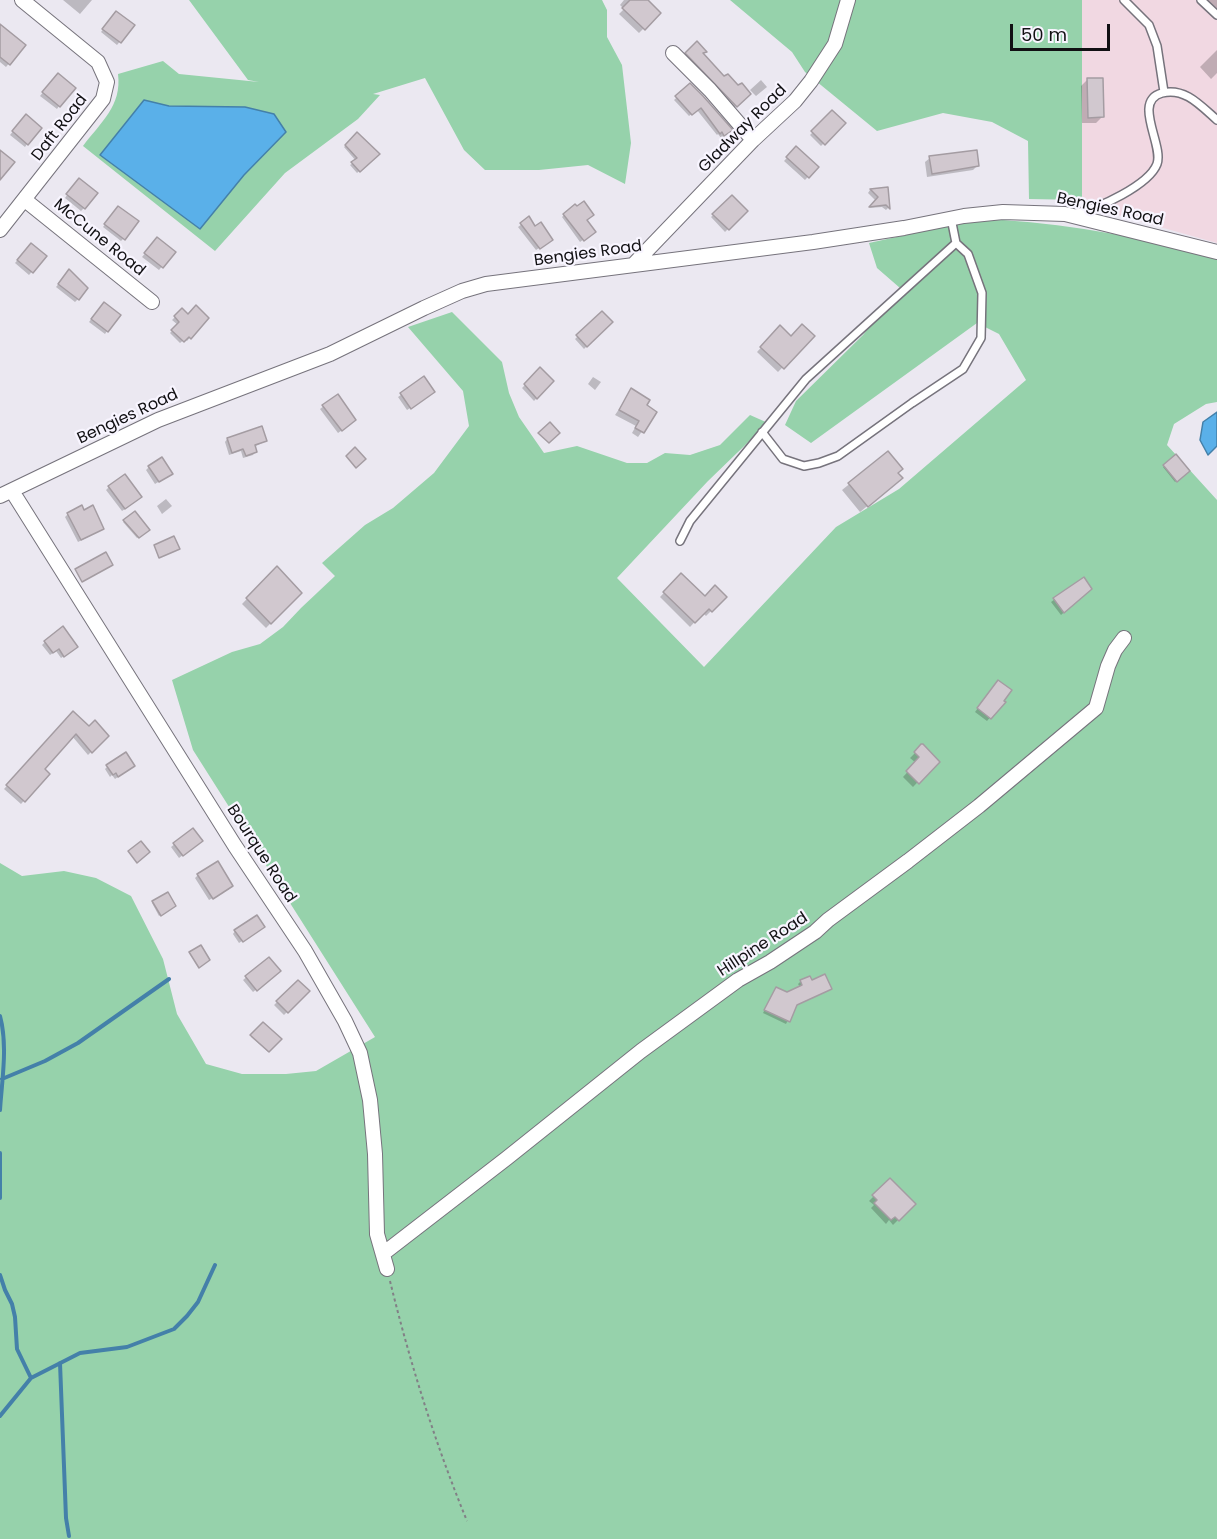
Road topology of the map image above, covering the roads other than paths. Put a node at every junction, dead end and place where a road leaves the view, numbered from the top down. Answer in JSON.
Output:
{"nodes":[{"id":1,"x":22,"y":0,"type":"edge"},
{"id":2,"x":848,"y":0,"type":"edge"},
{"id":3,"x":1124,"y":0,"type":"edge"},
{"id":4,"x":1202,"y":0,"type":"edge"},
{"id":5,"x":1217,"y":15,"type":"edge"},
{"id":6,"x":673,"y":53,"type":"dead end"},
{"id":7,"x":1164,"y":92,"type":"junction"},
{"id":8,"x":1217,"y":120,"type":"edge"},
{"id":9,"x":753,"y":140,"type":"junction"},
{"id":10,"x":25,"y":200,"type":"junction"},
{"id":11,"x":1065,"y":214,"type":"junction"},
{"id":12,"x":951,"y":218,"type":"junction"},
{"id":13,"x":0,"y":230,"type":"edge"},
{"id":14,"x":956,"y":243,"type":"junction"},
{"id":15,"x":1217,"y":252,"type":"edge"},
{"id":16,"x":634,"y":264,"type":"junction"},
{"id":17,"x":152,"y":302,"type":"dead end"},
{"id":18,"x":762,"y":432,"type":"junction"},
{"id":19,"x":6,"y":494,"type":"edge"},
{"id":20,"x":680,"y":542,"type":"dead end"},
{"id":21,"x":1124,"y":638,"type":"dead end"},
{"id":22,"x":384,"y":1253,"type":"junction"},
{"id":23,"x":387,"y":1269,"type":"road end"}],
"edges":[{"from":1,"to":10,"type":"street","name":"Daft Road"},
{"from":2,"to":9,"type":"street","name":"Gladway Road"},
{"from":3,"to":7,"type":"lane"},
{"from":4,"to":5,"type":"lane"},
{"from":6,"to":9,"type":"street"},
{"from":7,"to":8,"type":"lane"},
{"from":7,"to":11,"type":"lane"},
{"from":9,"to":16,"type":"street","name":"Gladway Road"},
{"from":10,"to":13,"type":"street","name":"Daft Road"},
{"from":10,"to":17,"type":"street","name":"McCune Road"},
{"from":11,"to":12,"type":"street","name":"Bengies Road"},
{"from":11,"to":15,"type":"street","name":"Bengies Road"},
{"from":12,"to":14,"type":"lane"},
{"from":12,"to":16,"type":"street","name":"Bengies Road"},
{"from":14,"to":18,"type":"lane"},
{"from":14,"to":18,"type":"lane"},
{"from":16,"to":19,"type":"street","name":"Bengies Road"},
{"from":18,"to":20,"type":"lane"},
{"from":19,"to":22,"type":"street","name":"Bourque Road"},
{"from":21,"to":22,"type":"street","name":"Hillpine Road"},
{"from":22,"to":23,"type":"street","name":"Bourque Road"}]}
